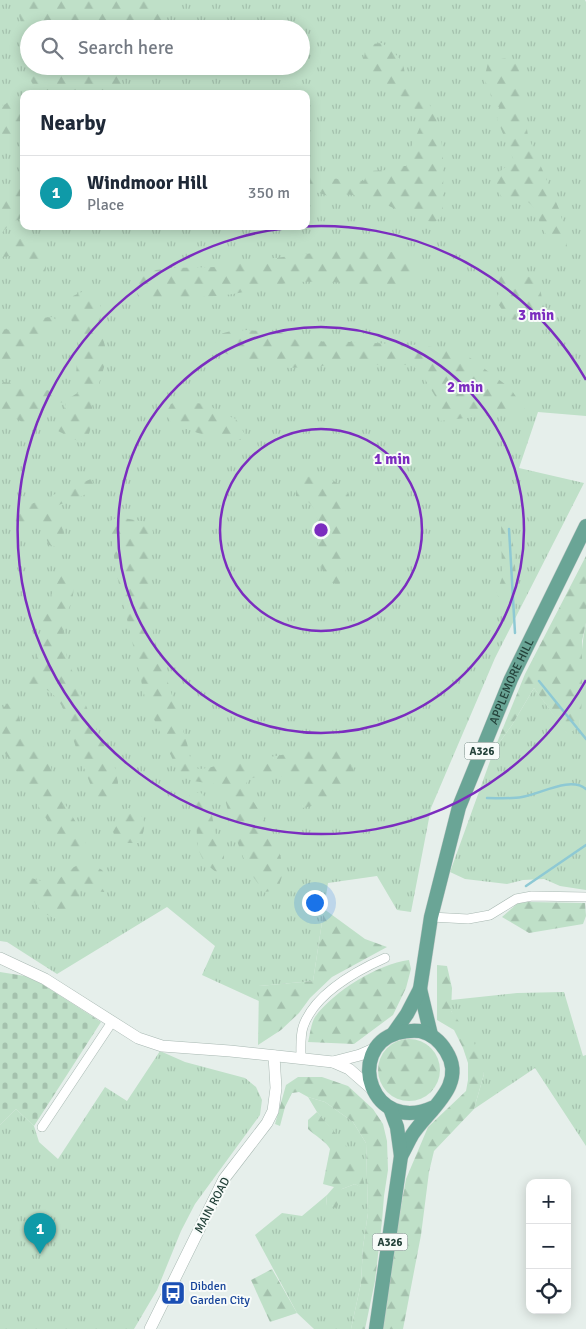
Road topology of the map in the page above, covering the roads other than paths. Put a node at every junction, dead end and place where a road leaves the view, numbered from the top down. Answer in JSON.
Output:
{"nodes":[{"id":1,"x":586,"y":526,"type":"edge"},
{"id":2,"x":586,"y":898,"type":"edge"},
{"id":3,"x":431,"y":917,"type":"junction"},
{"id":4,"x":0,"y":958,"type":"edge"},
{"id":5,"x":385,"y":958,"type":"dead end"},
{"id":6,"x":420,"y":989,"type":"junction"},
{"id":7,"x":112,"y":1022,"type":"junction"},
{"id":8,"x":392,"y":1034,"type":"junction"},
{"id":9,"x":431,"y":1035,"type":"junction"},
{"id":10,"x":376,"y":1048,"type":"junction"},
{"id":11,"x":274,"y":1056,"type":"junction"},
{"id":12,"x":301,"y":1058,"type":"junction"},
{"id":13,"x":333,"y":1062,"type":"junction"},
{"id":14,"x":373,"y":1090,"type":"junction"},
{"id":15,"x":434,"y":1107,"type":"junction"},
{"id":16,"x":390,"y":1108,"type":"junction"},
{"id":17,"x":42,"y":1127,"type":"dead end"},
{"id":18,"x":401,"y":1156,"type":"junction"},
{"id":19,"x":150,"y":1329,"type":"edge"},
{"id":20,"x":376,"y":1329,"type":"edge"}],
"edges":[{"from":1,"to":3,"type":"main road","name":"APPLEMORE HILL","number":"A326"},
{"from":2,"to":3,"type":"street"},
{"from":3,"to":6,"type":"main road","name":"APPLEMORE HILL","number":"A326"},
{"from":4,"to":7,"type":"street"},
{"from":5,"to":12,"type":"street"},
{"from":6,"to":8,"type":"main road","name":"APPLEMORE HILL","number":"A326"},
{"from":6,"to":9,"type":"main road","name":"APPLEMORE HILL","number":"A326"},
{"from":7,"to":11,"type":"street"},
{"from":7,"to":17,"type":"street"},
{"from":8,"to":9,"type":"main road"},
{"from":8,"to":10,"type":"main road"},
{"from":9,"to":15,"type":"main road"},
{"from":10,"to":13,"type":"street"},
{"from":10,"to":14,"type":"main road"},
{"from":11,"to":12,"type":"street"},
{"from":11,"to":19,"type":"street","name":"MAIN ROAD"},
{"from":12,"to":13,"type":"street"},
{"from":13,"to":14,"type":"street"},
{"from":14,"to":16,"type":"main road"},
{"from":15,"to":16,"type":"main road"},
{"from":15,"to":18,"type":"main road","number":"A326"},
{"from":16,"to":18,"type":"main road","number":"A326"},
{"from":18,"to":20,"type":"main road","number":"A326"}]}
